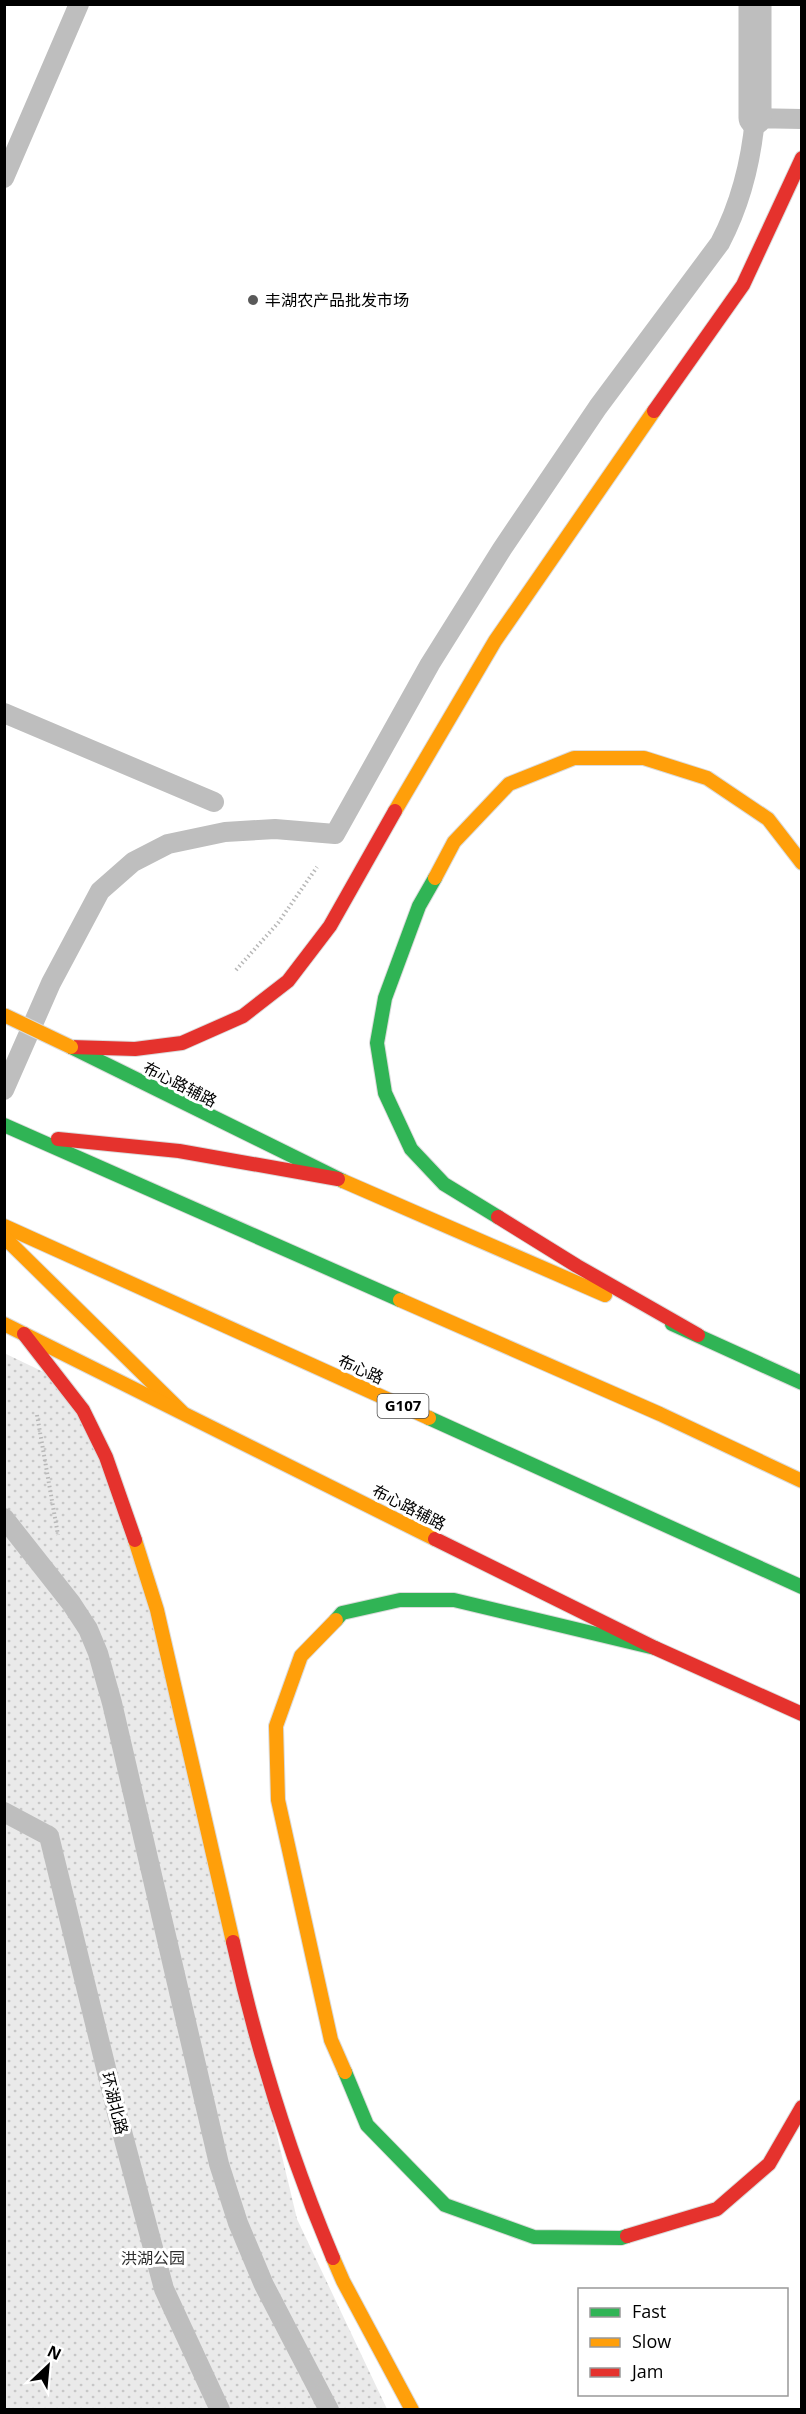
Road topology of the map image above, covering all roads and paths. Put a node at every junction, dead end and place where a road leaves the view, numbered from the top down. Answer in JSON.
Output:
{"nodes":[{"id":1,"x":79,"y":4,"type":"edge"},
{"id":2,"x":755,"y":4,"type":"edge"},
{"id":3,"x":755,"y":118,"type":"junction"},
{"id":4,"x":801,"y":119,"type":"edge"},
{"id":5,"x":801,"y":158,"type":"edge"},
{"id":6,"x":4,"y":178,"type":"edge"},
{"id":7,"x":4,"y":712,"type":"edge"},
{"id":8,"x":214,"y":802,"type":"dead end"},
{"id":9,"x":335,"y":834,"type":"junction"},
{"id":10,"x":801,"y":864,"type":"edge"},
{"id":11,"x":234,"y":973,"type":"dead end"},
{"id":12,"x":4,"y":1015,"type":"edge"},
{"id":13,"x":71,"y":1047,"type":"junction"},
{"id":14,"x":4,"y":1090,"type":"edge"},
{"id":15,"x":4,"y":1125,"type":"edge"},
{"id":16,"x":28,"y":1136,"type":"junction"},
{"id":17,"x":338,"y":1179,"type":"junction"},
{"id":18,"x":4,"y":1226,"type":"edge"},
{"id":19,"x":4,"y":1237,"type":"edge"},
{"id":20,"x":4,"y":1324,"type":"edge"},
{"id":21,"x":24,"y":1334,"type":"junction"},
{"id":22,"x":698,"y":1335,"type":"junction"},
{"id":23,"x":801,"y":1383,"type":"edge"},
{"id":24,"x":35,"y":1408,"type":"dead end"},
{"id":25,"x":182,"y":1412,"type":"junction"},
{"id":26,"x":801,"y":1480,"type":"edge"},
{"id":27,"x":4,"y":1518,"type":"edge"},
{"id":28,"x":58,"y":1536,"type":"dead end"},
{"id":29,"x":801,"y":1587,"type":"edge"},
{"id":30,"x":654,"y":1648,"type":"junction"},
{"id":31,"x":801,"y":1714,"type":"edge"},
{"id":32,"x":4,"y":1812,"type":"edge"},
{"id":33,"x":801,"y":2107,"type":"edge"},
{"id":34,"x":220,"y":2409,"type":"edge"},
{"id":35,"x":329,"y":2409,"type":"edge"},
{"id":36,"x":412,"y":2409,"type":"edge"}],
"edges":[{"from":1,"to":6,"type":"lane"},
{"from":2,"to":3,"type":"street"},
{"from":3,"to":4,"type":"lane"},
{"from":3,"to":9,"type":"lane"},
{"from":5,"to":13,"type":"main road"},
{"from":7,"to":8,"type":"lane"},
{"from":9,"to":11,"type":"path"},
{"from":9,"to":14,"type":"lane"},
{"from":10,"to":22,"type":"main road"},
{"from":12,"to":13,"type":"main road","name":"布心路辅路","bridge":true},
{"from":13,"to":17,"type":"main road","name":"布心路辅路"},
{"from":15,"to":16,"type":"main road"},
{"from":16,"to":17,"type":"main road"},
{"from":16,"to":26,"type":"main road"},
{"from":17,"to":22,"type":"main road","name":"布心路辅路"},
{"from":18,"to":29,"type":"main road","name":"布心路","number":"G107"},
{"from":19,"to":25,"type":"main road"},
{"from":20,"to":21,"type":"main road","name":"布心路辅路"},
{"from":21,"to":25,"type":"main road","name":"布心路辅路"},
{"from":21,"to":36,"type":"main road"},
{"from":22,"to":23,"type":"main road","name":"布心路辅路"},
{"from":24,"to":28,"type":"path"},
{"from":25,"to":30,"type":"main road","name":"布心路辅路"},
{"from":27,"to":35,"type":"lane"},
{"from":30,"to":31,"type":"main road","name":"布心路辅路"},
{"from":30,"to":33,"type":"main road"},
{"from":32,"to":34,"type":"lane","name":"环湖北路"}]}
